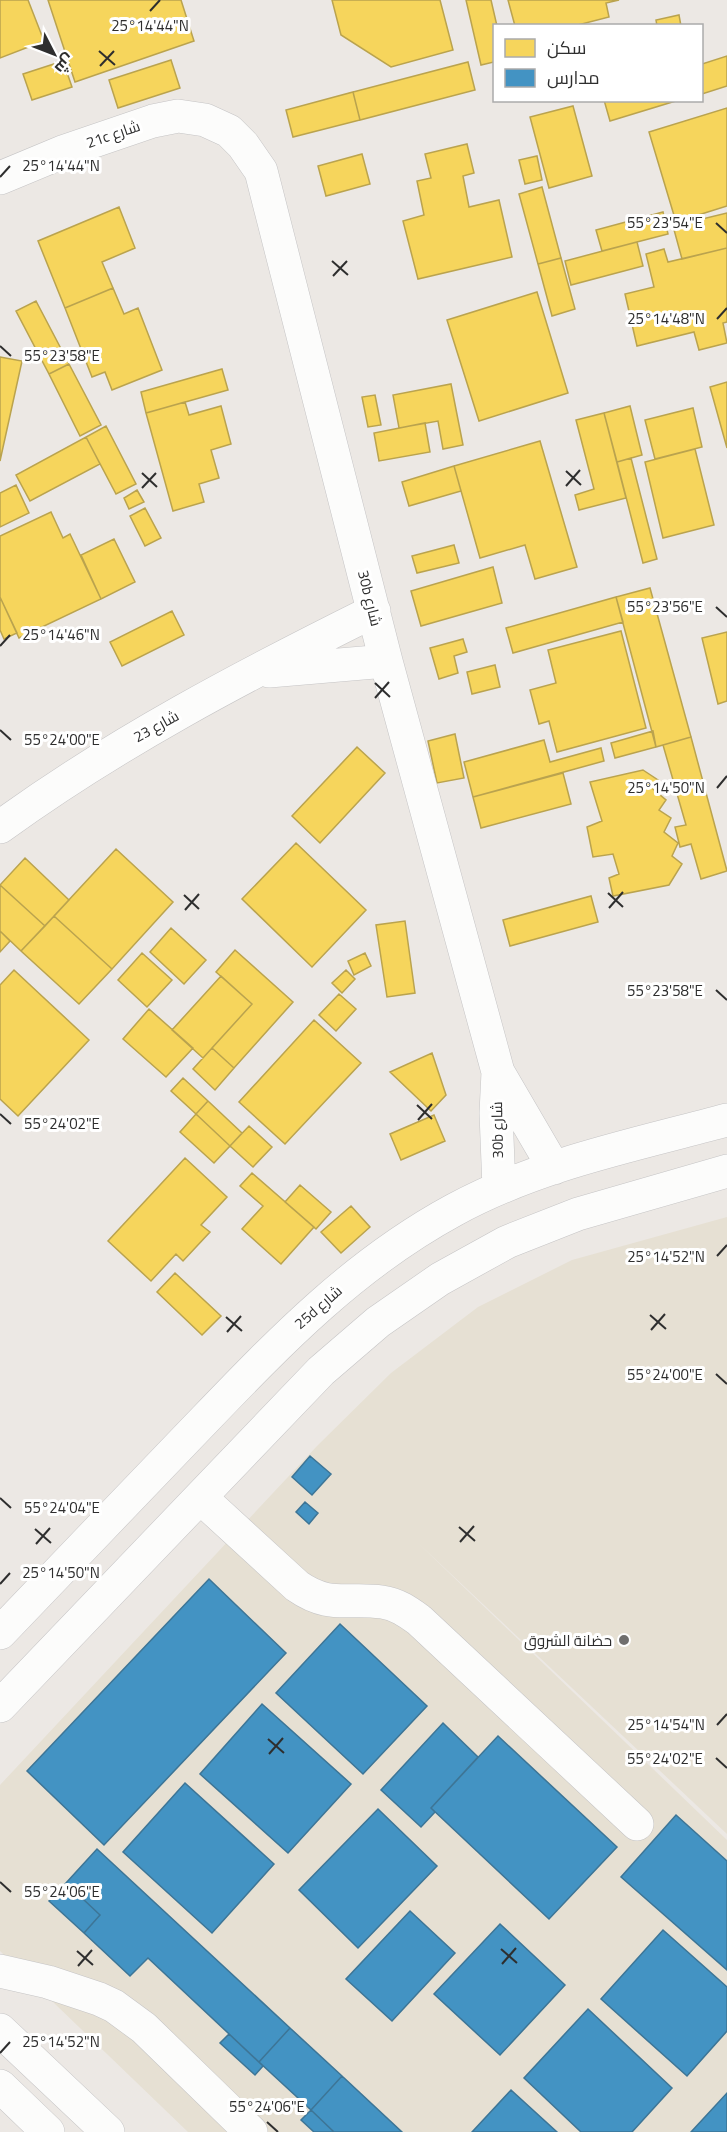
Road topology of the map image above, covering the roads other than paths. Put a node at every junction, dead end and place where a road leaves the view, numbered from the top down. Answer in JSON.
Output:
{"nodes":[{"id":1,"x":230,"y":131,"type":"joint"},
{"id":2,"x":0,"y":178,"type":"edge"},
{"id":3,"x":374,"y":611,"type":"junction"},
{"id":4,"x":386,"y":661,"type":"junction"},
{"id":5,"x":256,"y":673,"type":"junction"},
{"id":6,"x":0,"y":827,"type":"edge"},
{"id":7,"x":498,"y":1072,"type":"junction"},
{"id":8,"x":727,"y":1120,"type":"edge"},
{"id":9,"x":554,"y":1168,"type":"junction"},
{"id":10,"x":727,"y":1171,"type":"edge"},
{"id":11,"x":499,"y":1188,"type":"junction"},
{"id":12,"x":201,"y":1498,"type":"junction"},
{"id":13,"x":6,"y":1616,"type":"edge"},
{"id":14,"x":0,"y":1706,"type":"edge"},
{"id":15,"x":637,"y":1824,"type":"dead end"},
{"id":16,"x":0,"y":1971,"type":"edge"},
{"id":17,"x":0,"y":2030,"type":"edge"},
{"id":18,"x":0,"y":2086,"type":"edge"},
{"id":19,"x":48,"y":2132,"type":"edge"},
{"id":20,"x":108,"y":2132,"type":"edge"},
{"id":21,"x":251,"y":2132,"type":"edge"}],
"edges":[{"from":1,"to":2,"type":"street","name":"21c شارع"},
{"from":1,"to":3,"type":"street","name":"30b شارع"},
{"from":3,"to":4,"type":"street","name":"30b شارع"},
{"from":3,"to":5,"type":"street","name":"شارع 23"},
{"from":4,"to":5,"type":"street","name":"شارع 23"},
{"from":4,"to":7,"type":"street","name":"30b شارع"},
{"from":5,"to":6,"type":"street","name":"شارع 23"},
{"from":7,"to":9,"type":"street","name":"30b شارع"},
{"from":7,"to":11,"type":"street","name":"30b شارع"},
{"from":8,"to":9,"type":"street","name":"25d شارع"},
{"from":9,"to":11,"type":"street","name":"25d شارع"},
{"from":10,"to":12,"type":"street"},
{"from":11,"to":13,"type":"street","name":"25d شارع"},
{"from":12,"to":14,"type":"street"},
{"from":12,"to":15,"type":"street"},
{"from":16,"to":21,"type":"street"},
{"from":17,"to":20,"type":"street"},
{"from":18,"to":19,"type":"street"}]}
